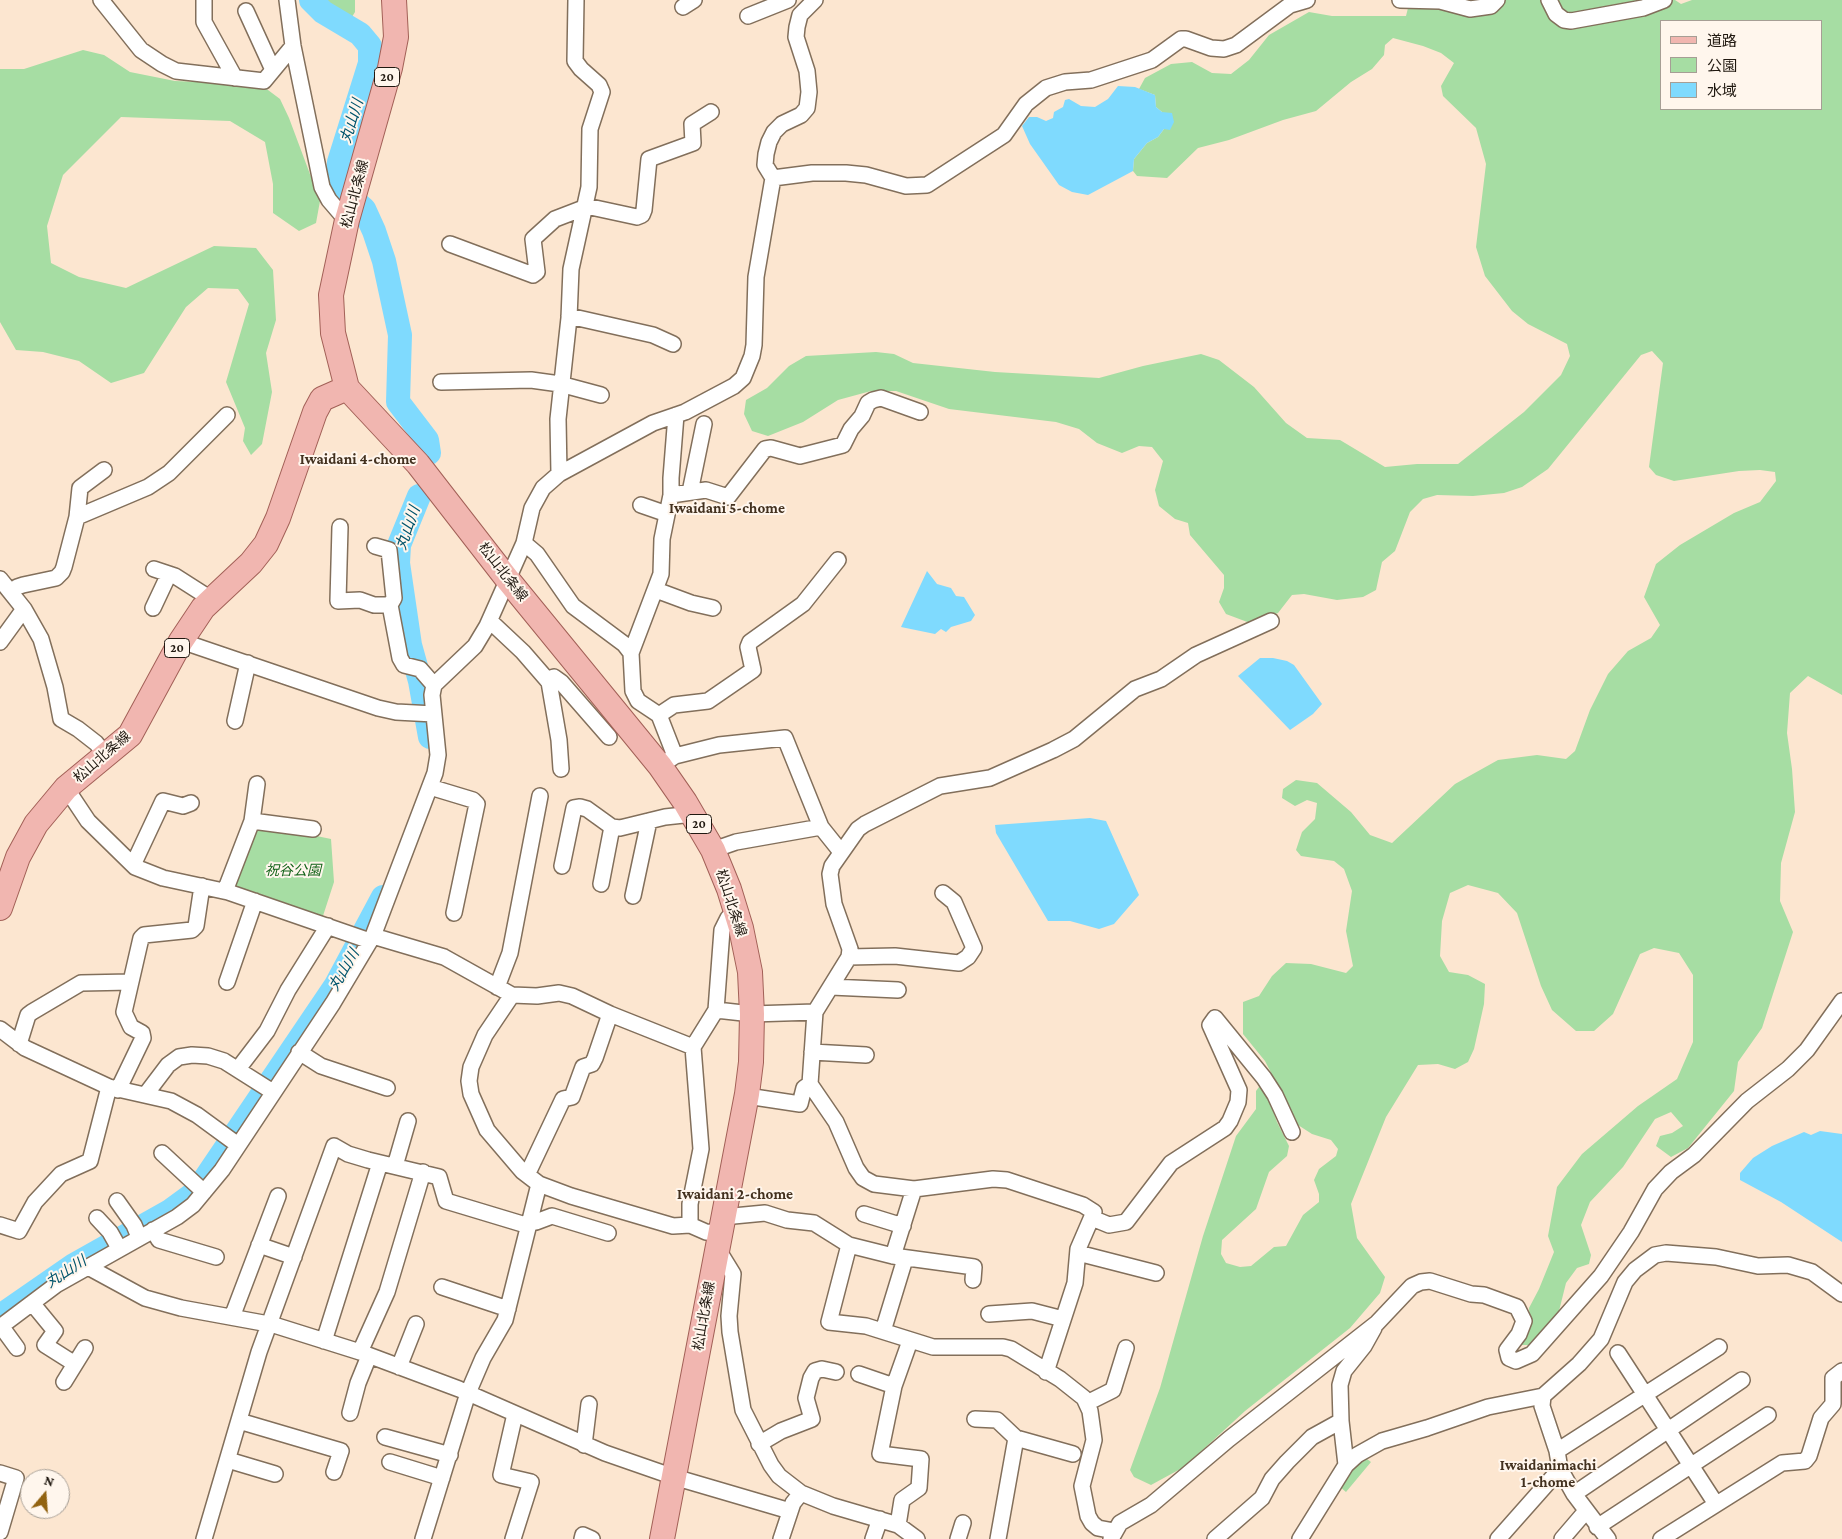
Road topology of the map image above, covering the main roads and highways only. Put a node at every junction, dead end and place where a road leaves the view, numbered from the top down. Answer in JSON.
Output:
{"nodes":[{"id":1,"x":394,"y":0,"type":"edge"},
{"id":2,"x":347,"y":388,"type":"junction"},
{"id":3,"x":0,"y":908,"type":"edge"},
{"id":4,"x":662,"y":1539,"type":"edge"}],
"edges":[{"from":1,"to":2,"type":"main road","name":"松山北条線","number":"20"},
{"from":2,"to":3,"type":"main road","name":"松山北条線","number":"20"},
{"from":2,"to":4,"type":"main road","name":"松山北条線","number":"20"}]}
